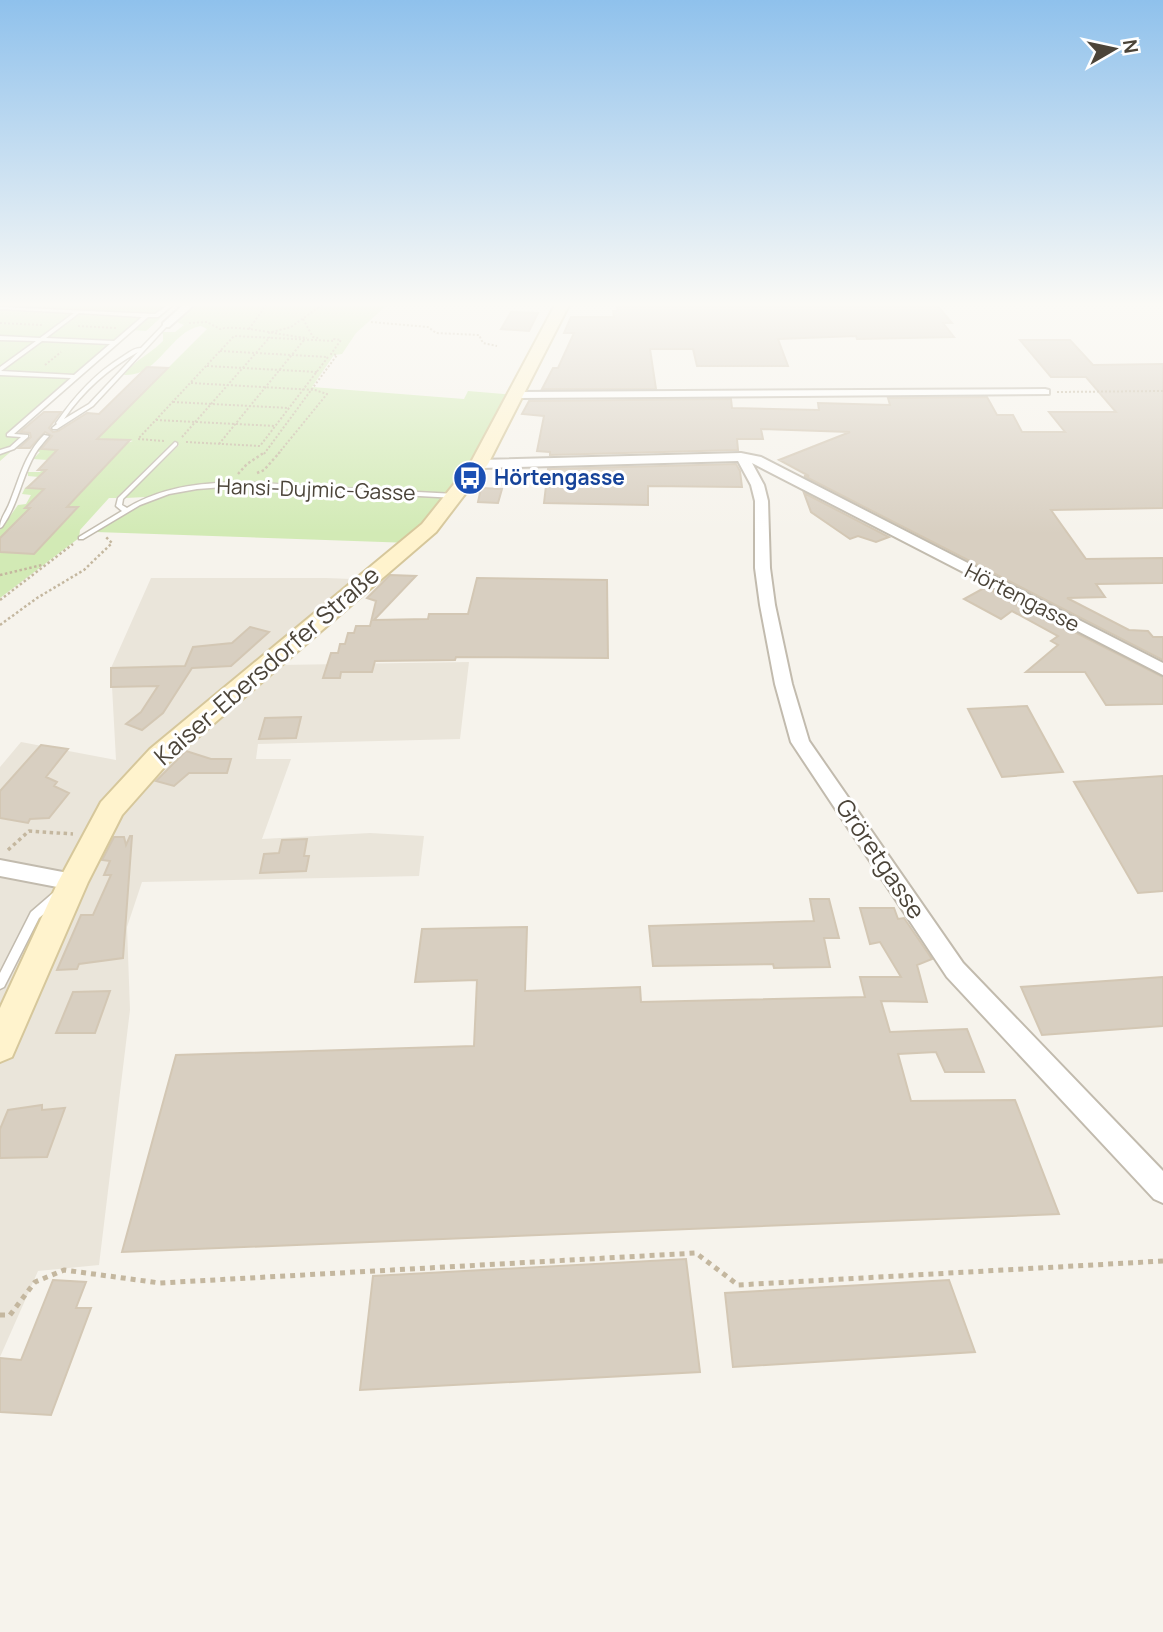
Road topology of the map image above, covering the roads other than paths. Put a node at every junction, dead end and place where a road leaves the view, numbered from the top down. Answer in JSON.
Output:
{"nodes":[{"id":1,"x":71,"y":381,"type":"edge"},
{"id":2,"x":90,"y":381,"type":"edge"},
{"id":3,"x":114,"y":381,"type":"edge"},
{"id":4,"x":524,"y":381,"type":"edge"},
{"id":5,"x":1045,"y":392,"type":"road end"},
{"id":6,"x":517,"y":395,"type":"junction"},
{"id":7,"x":46,"y":436,"type":"dead end"},
{"id":8,"x":177,"y":443,"type":"road end"},
{"id":9,"x":0,"y":452,"type":"edge"},
{"id":10,"x":741,"y":457,"type":"junction"},
{"id":11,"x":479,"y":464,"type":"junction"},
{"id":12,"x":456,"y":496,"type":"junction"},
{"id":13,"x":126,"y":510,"type":"junction"},
{"id":14,"x":0,"y":526,"type":"edge"},
{"id":15,"x":81,"y":538,"type":"road end"},
{"id":16,"x":1163,"y":670,"type":"edge"},
{"id":17,"x":4,"y":859,"type":"edge"},
{"id":18,"x":73,"y":881,"type":"junction"},
{"id":19,"x":0,"y":984,"type":"edge"},
{"id":20,"x":0,"y":1046,"type":"edge"},
{"id":21,"x":1163,"y":1190,"type":"edge"}],
"edges":[{"from":1,"to":9,"type":"lane"},
{"from":2,"to":3,"type":"lane"},
{"from":4,"to":6,"type":"main road","name":"Kaiser-Ebersdorfer Straße"},
{"from":5,"to":6,"type":"street"},
{"from":6,"to":11,"type":"main road","name":"Kaiser-Ebersdorfer Straße"},
{"from":7,"to":14,"type":"lane"},
{"from":8,"to":13,"type":"lane"},
{"from":10,"to":11,"type":"street","name":"Hörtengasse"},
{"from":10,"to":16,"type":"street","name":"Hörtengasse"},
{"from":10,"to":21,"type":"street","name":"Gröretgasse"},
{"from":11,"to":12,"type":"main road","name":"Kaiser-Ebersdorfer Straße"},
{"from":12,"to":13,"type":"lane","name":"Hansi-Dujmic-Gasse"},
{"from":12,"to":18,"type":"main road","name":"Kaiser-Ebersdorfer Straße"},
{"from":13,"to":15,"type":"lane","name":"Hansi-Dujmic-Gasse"},
{"from":17,"to":18,"type":"street"},
{"from":18,"to":19,"type":"lane"},
{"from":18,"to":20,"type":"main road","name":"Kaiser-Ebersdorfer Straße"}]}
